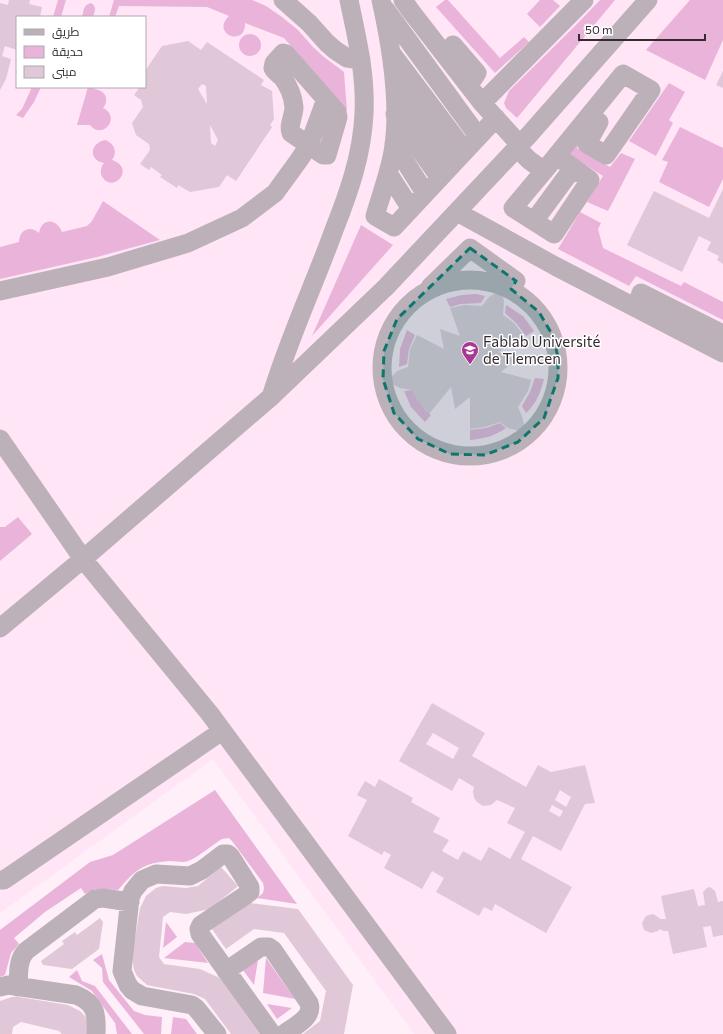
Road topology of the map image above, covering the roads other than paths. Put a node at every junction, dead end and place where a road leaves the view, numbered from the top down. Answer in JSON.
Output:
{"nodes":[{"id":1,"x":349,"y":0,"type":"edge"},
{"id":2,"x":403,"y":0,"type":"edge"},
{"id":3,"x":584,"y":0,"type":"edge"},
{"id":4,"x":648,"y":0,"type":"edge"},
{"id":5,"x":287,"y":1,"type":"edge"},
{"id":6,"x":381,"y":2,"type":"edge"},
{"id":7,"x":390,"y":51,"type":"junction"},
{"id":8,"x":361,"y":60,"type":"junction"},
{"id":9,"x":395,"y":83,"type":"junction"},
{"id":10,"x":292,"y":96,"type":"junction"},
{"id":11,"x":326,"y":99,"type":"junction"},
{"id":12,"x":482,"y":103,"type":"junction"},
{"id":13,"x":396,"y":114,"type":"junction"},
{"id":14,"x":588,"y":117,"type":"dead end"},
{"id":15,"x":496,"y":118,"type":"junction"},
{"id":16,"x":318,"y":121,"type":"junction"},
{"id":17,"x":334,"y":135,"type":"junction"},
{"id":18,"x":478,"y":136,"type":"junction"},
{"id":19,"x":394,"y":144,"type":"junction"},
{"id":20,"x":309,"y":145,"type":"junction"},
{"id":21,"x":518,"y":146,"type":"junction"},
{"id":22,"x":359,"y":155,"type":"junction"},
{"id":23,"x":557,"y":156,"type":"junction"},
{"id":24,"x":459,"y":158,"type":"junction"},
{"id":25,"x":544,"y":171,"type":"junction"},
{"id":26,"x":388,"y":173,"type":"junction"},
{"id":27,"x":440,"y":178,"type":"junction"},
{"id":28,"x":426,"y":193,"type":"junction"},
{"id":29,"x":457,"y":212,"type":"junction"},
{"id":30,"x":406,"y":215,"type":"junction"},
{"id":31,"x":386,"y":287,"type":"junction"},
{"id":32,"x":511,"y":290,"type":"junction"},
{"id":33,"x":0,"y":291,"type":"edge"},
{"id":34,"x":423,"y":294,"type":"junction"},
{"id":35,"x":406,"y":308,"type":"junction"},
{"id":36,"x":636,"y":308,"type":"junction"},
{"id":37,"x":723,"y":334,"type":"edge"},
{"id":38,"x":723,"y":353,"type":"edge"},
{"id":39,"x":272,"y":396,"type":"junction"},
{"id":40,"x":0,"y":440,"type":"edge"},
{"id":41,"x":83,"y":559,"type":"junction"},
{"id":42,"x":0,"y":628,"type":"edge"},
{"id":43,"x":222,"y":731,"type":"junction"},
{"id":44,"x":1,"y":880,"type":"edge"},
{"id":45,"x":130,"y":902,"type":"junction"},
{"id":46,"x":226,"y":971,"type":"junction"},
{"id":47,"x":9,"y":987,"type":"edge"},
{"id":48,"x":96,"y":1034,"type":"edge"},
{"id":49,"x":216,"y":1034,"type":"edge"},
{"id":50,"x":272,"y":1034,"type":"edge"},
{"id":51,"x":284,"y":1034,"type":"edge"},
{"id":52,"x":447,"y":1034,"type":"edge"}],
"edges":[{"from":1,"to":8,"type":"street"},
{"from":2,"to":12,"type":"street"},
{"from":3,"to":12,"type":"street"},
{"from":4,"to":21,"type":"street"},
{"from":5,"to":8,"type":"street"},
{"from":6,"to":7,"type":"street"},
{"from":6,"to":18,"type":"street"},
{"from":7,"to":9,"type":"street"},
{"from":7,"to":24,"type":"street"},
{"from":8,"to":22,"type":"street"},
{"from":9,"to":13,"type":"street"},
{"from":9,"to":24,"type":"street"},
{"from":10,"to":11,"type":"street"},
{"from":10,"to":16,"type":"street"},
{"from":10,"to":20,"type":"street"},
{"from":11,"to":16,"type":"street"},
{"from":11,"to":17,"type":"street"},
{"from":12,"to":15,"type":"street"},
{"from":13,"to":19,"type":"street"},
{"from":13,"to":27,"type":"street"},
{"from":14,"to":23,"type":"street"},
{"from":15,"to":18,"type":"street"},
{"from":15,"to":21,"type":"street"},
{"from":16,"to":17,"type":"street"},
{"from":16,"to":20,"type":"street"},
{"from":17,"to":20,"type":"street"},
{"from":17,"to":22,"type":"street"},
{"from":18,"to":24,"type":"street"},
{"from":19,"to":26,"type":"street"},
{"from":19,"to":28,"type":"street"},
{"from":20,"to":33,"type":"street"},
{"from":21,"to":25,"type":"street"},
{"from":21,"to":29,"type":"street"},
{"from":22,"to":39,"type":"street"},
{"from":23,"to":25,"type":"street"},
{"from":23,"to":25,"type":"street"},
{"from":24,"to":27,"type":"street"},
{"from":26,"to":30,"type":"street"},
{"from":26,"to":30,"type":"street"},
{"from":27,"to":28,"type":"street"},
{"from":28,"to":30,"type":"street"},
{"from":29,"to":31,"type":"street"},
{"from":29,"to":36,"type":"street"},
{"from":31,"to":35,"type":"street"},
{"from":31,"to":39,"type":"street"},
{"from":32,"to":34,"type":"street"},
{"from":32,"to":34,"type":"street"},
{"from":32,"to":35,"type":"street"},
{"from":34,"to":35,"type":"street"},
{"from":36,"to":37,"type":"street"},
{"from":36,"to":38,"type":"street"},
{"from":39,"to":41,"type":"street"},
{"from":40,"to":41,"type":"street"},
{"from":41,"to":42,"type":"street"},
{"from":41,"to":43,"type":"street"},
{"from":43,"to":44,"type":"street"},
{"from":43,"to":52,"type":"street"},
{"from":45,"to":46,"type":"street"},
{"from":45,"to":47,"type":"street"},
{"from":45,"to":49,"type":"street"},
{"from":46,"to":50,"type":"street"},
{"from":46,"to":51,"type":"street"},
{"from":47,"to":48,"type":"street"}]}
